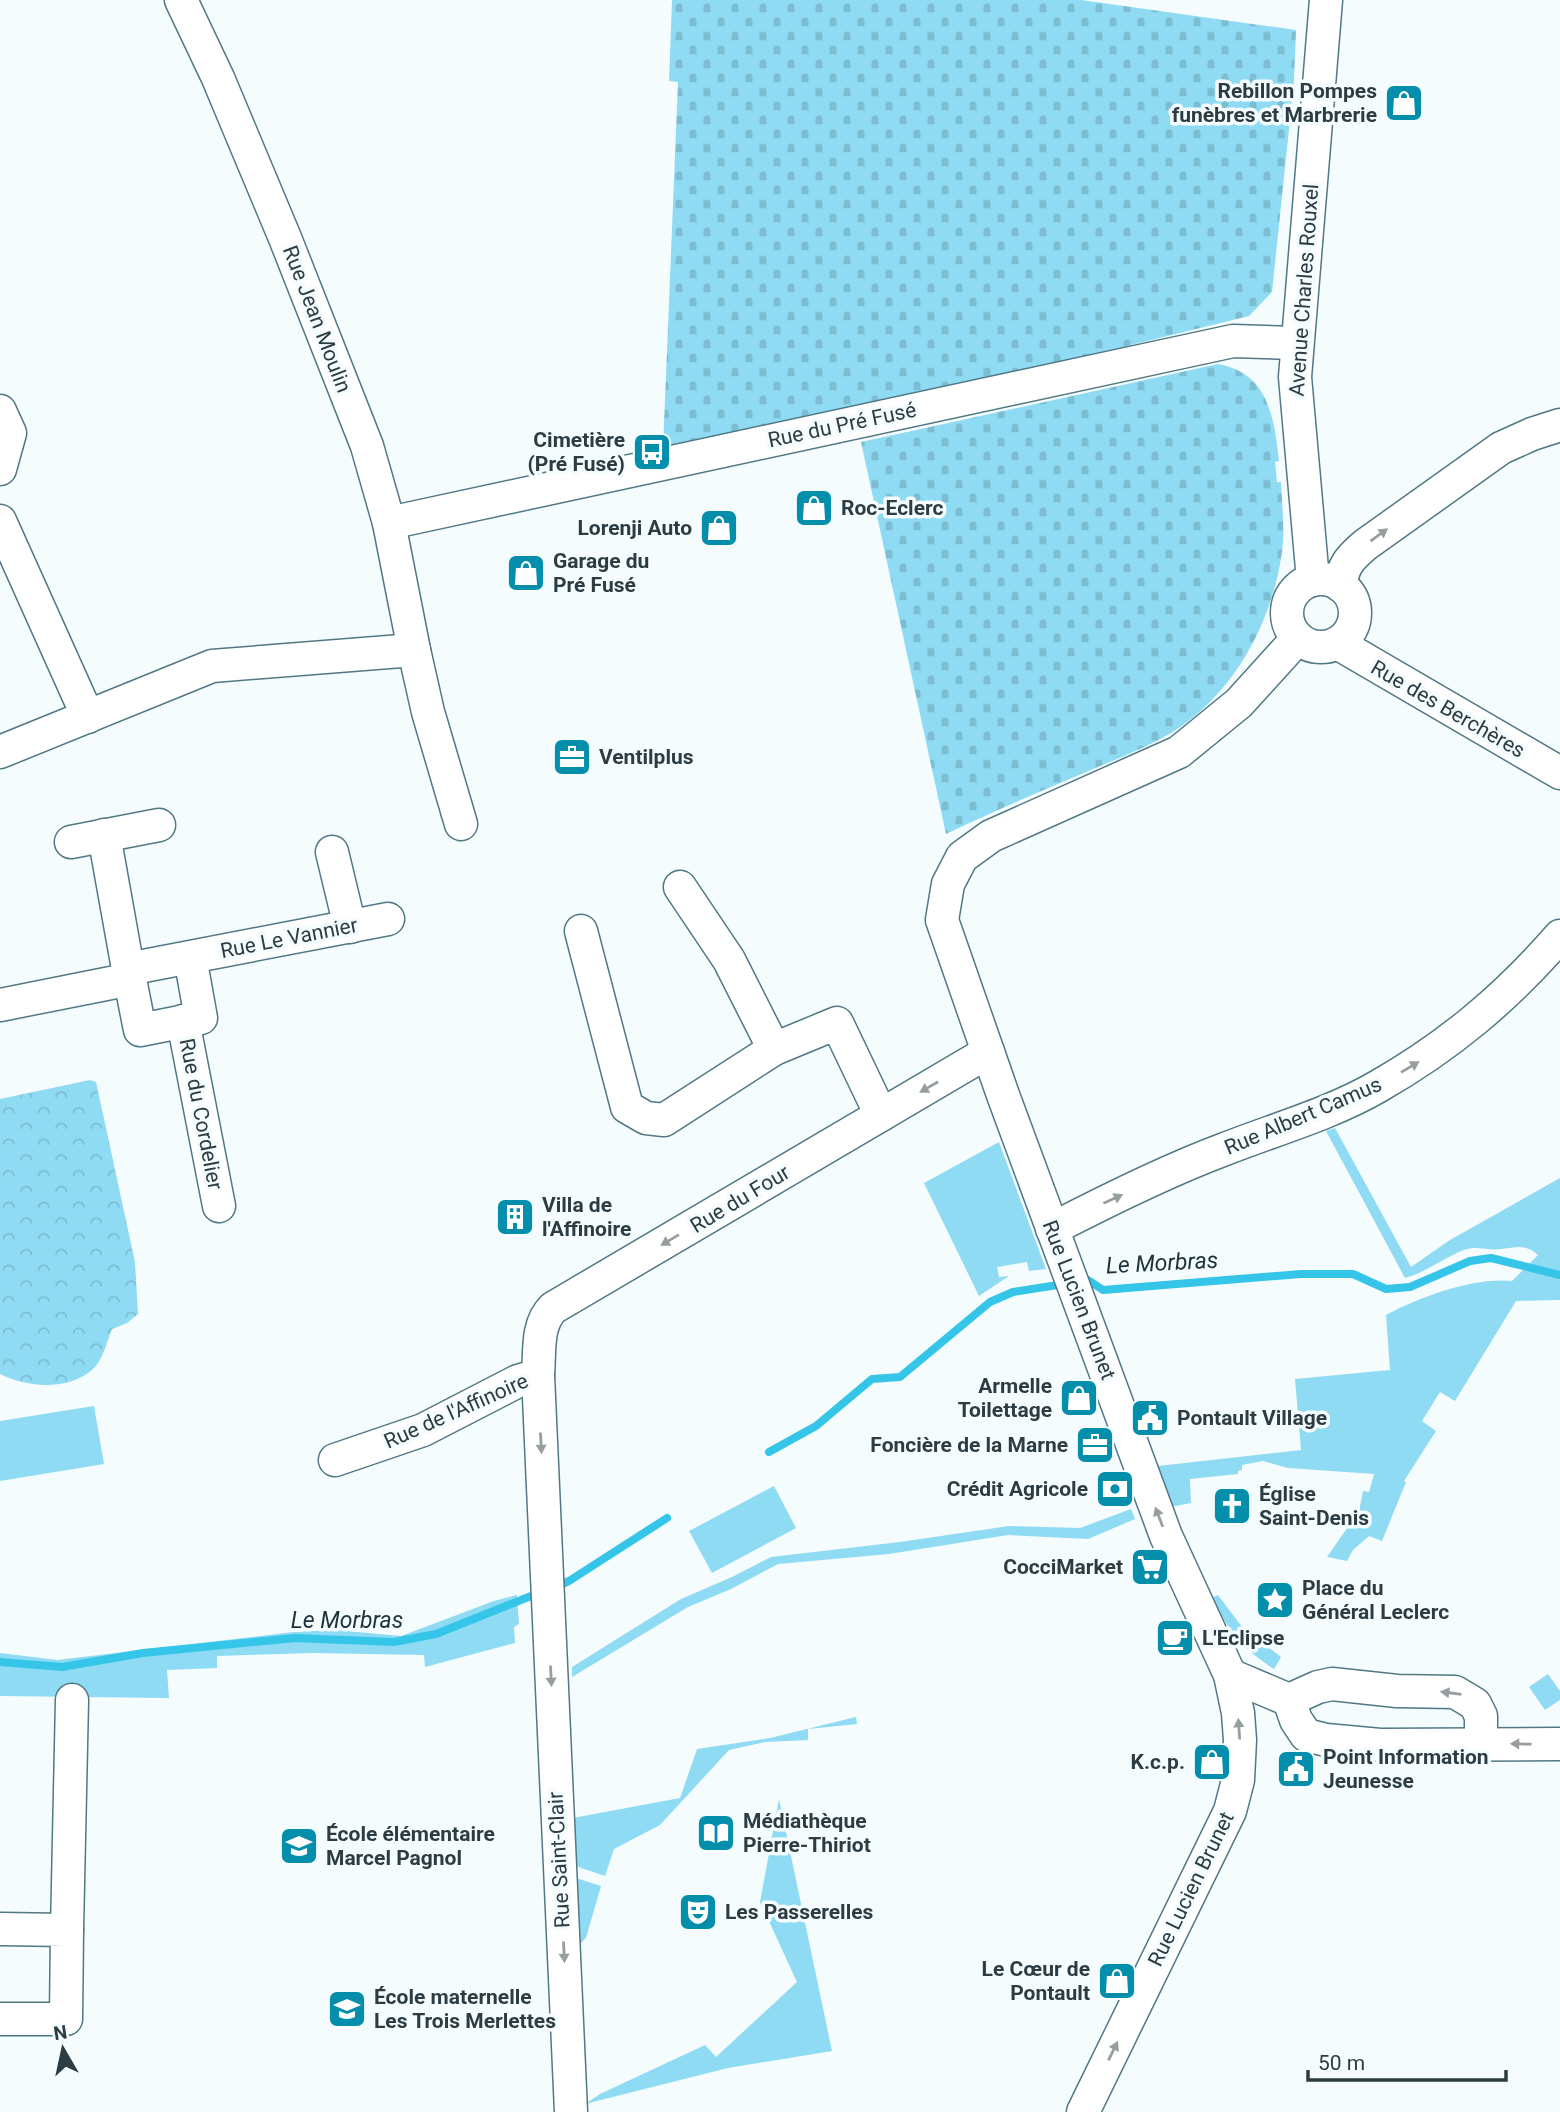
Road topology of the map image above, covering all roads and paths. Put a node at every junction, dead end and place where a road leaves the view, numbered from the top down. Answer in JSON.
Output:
{"nodes":[{"id":1,"x":181,"y":0,"type":"edge"},
{"id":2,"x":1326,"y":0,"type":"edge"},
{"id":3,"x":1296,"y":343,"type":"junction"},
{"id":4,"x":0,"y":411,"type":"edge"},
{"id":5,"x":1560,"y":425,"type":"edge"},
{"id":6,"x":0,"y":469,"type":"edge"},
{"id":7,"x":0,"y":521,"type":"edge"},
{"id":8,"x":390,"y":523,"type":"junction"},
{"id":9,"x":1327,"y":583,"type":"junction"},
{"id":10,"x":1298,"y":638,"type":"junction"},
{"id":11,"x":1337,"y":643,"type":"junction"},
{"id":12,"x":414,"y":650,"type":"junction"},
{"id":13,"x":88,"y":717,"type":"junction"},
{"id":14,"x":0,"y":752,"type":"edge"},
{"id":15,"x":1560,"y":773,"type":"edge"},
{"id":16,"x":461,"y":824,"type":"dead end"},
{"id":17,"x":159,"y":825,"type":"dead end"},
{"id":18,"x":103,"y":835,"type":"junction"},
{"id":19,"x":71,"y":842,"type":"dead end"},
{"id":20,"x":332,"y":852,"type":"dead end"},
{"id":21,"x":680,"y":887,"type":"dead end"},
{"id":22,"x":388,"y":919,"type":"dead end"},
{"id":23,"x":350,"y":927,"type":"junction"},
{"id":24,"x":581,"y":931,"type":"dead end"},
{"id":25,"x":1560,"y":936,"type":"edge"},
{"id":26,"x":190,"y":957,"type":"junction"},
{"id":27,"x":130,"y":974,"type":"junction"},
{"id":28,"x":0,"y":1005,"type":"edge"},
{"id":29,"x":183,"y":1021,"type":"junction"},
{"id":30,"x":774,"y":1049,"type":"junction"},
{"id":31,"x":988,"y":1052,"type":"junction"},
{"id":32,"x":881,"y":1115,"type":"junction"},
{"id":33,"x":219,"y":1206,"type":"dead end"},
{"id":34,"x":1052,"y":1229,"type":"junction"},
{"id":35,"x":538,"y":1375,"type":"junction"},
{"id":36,"x":335,"y":1460,"type":"dead end"},
{"id":37,"x":547,"y":1567,"type":"joint"},
{"id":38,"x":1230,"y":1675,"type":"junction"},
{"id":39,"x":72,"y":1700,"type":"dead end"},
{"id":40,"x":1289,"y":1700,"type":"junction"},
{"id":41,"x":1481,"y":1743,"type":"junction"},
{"id":42,"x":1560,"y":1744,"type":"edge"},
{"id":43,"x":0,"y":1929,"type":"edge"},
{"id":44,"x":67,"y":1930,"type":"junction"},
{"id":45,"x":0,"y":2019,"type":"edge"},
{"id":46,"x":571,"y":2112,"type":"edge"},
{"id":47,"x":1083,"y":2112,"type":"edge"}],
"edges":[{"from":1,"to":8,"type":"street","name":"Rue Jean Moulin"},
{"from":2,"to":3,"type":"street","name":"Avenue Charles Rouxel"},
{"from":3,"to":8,"type":"street","name":"Rue du Pré Fusé"},
{"from":3,"to":9,"type":"street","name":"Avenue Charles Rouxel"},
{"from":4,"to":6,"type":"street"},
{"from":9,"to":5,"type":"street","one_way":true},
{"from":7,"to":13,"type":"street"},
{"from":8,"to":12,"type":"street","name":"Rue Jean Moulin"},
{"from":9,"to":10,"type":"street"},
{"from":9,"to":11,"type":"street"},
{"from":10,"to":11,"type":"street"},
{"from":10,"to":31,"type":"street","name":"Rue Lucien Brunet"},
{"from":11,"to":15,"type":"street","name":"Rue des Berchères"},
{"from":12,"to":13,"type":"street"},
{"from":12,"to":16,"type":"street","name":"Rue Jean Moulin"},
{"from":13,"to":14,"type":"street"},
{"from":17,"to":18,"type":"street"},
{"from":18,"to":19,"type":"street"},
{"from":18,"to":27,"type":"street"},
{"from":20,"to":23,"type":"street"},
{"from":21,"to":30,"type":"street"},
{"from":22,"to":23,"type":"street","name":"Rue Le Vannier"},
{"from":23,"to":26,"type":"street","name":"Rue Le Vannier"},
{"from":24,"to":30,"type":"street"},
{"from":34,"to":25,"type":"street","name":"Rue Albert Camus","one_way":true},
{"from":26,"to":27,"type":"street","name":"Rue Le Vannier"},
{"from":26,"to":29,"type":"street"},
{"from":27,"to":28,"type":"street","name":"Rue Le Vannier"},
{"from":27,"to":29,"type":"street"},
{"from":29,"to":33,"type":"street","name":"Rue du Cordelier"},
{"from":30,"to":32,"type":"street"},
{"from":31,"to":32,"type":"street","name":"Rue du Four","one_way":true},
{"from":31,"to":34,"type":"street","name":"Rue Lucien Brunet"},
{"from":32,"to":35,"type":"street","name":"Rue du Four","one_way":true},
{"from":38,"to":34,"type":"street","name":"Rue Lucien Brunet","one_way":true},
{"from":35,"to":36,"type":"street","name":"Rue de l'Affinoire"},
{"from":35,"to":37,"type":"street","name":"Rue du Four","one_way":true},
{"from":37,"to":46,"type":"street","name":"Rue Saint-Clair","one_way":true},
{"from":38,"to":40,"type":"street"},
{"from":47,"to":38,"type":"street","name":"Rue Lucien Brunet","one_way":true},
{"from":39,"to":44,"type":"street"},
{"from":40,"to":41,"type":"street"},
{"from":41,"to":40,"type":"street","one_way":true},
{"from":42,"to":41,"type":"street","one_way":true},
{"from":43,"to":44,"type":"street"},
{"from":44,"to":45,"type":"street"}]}
